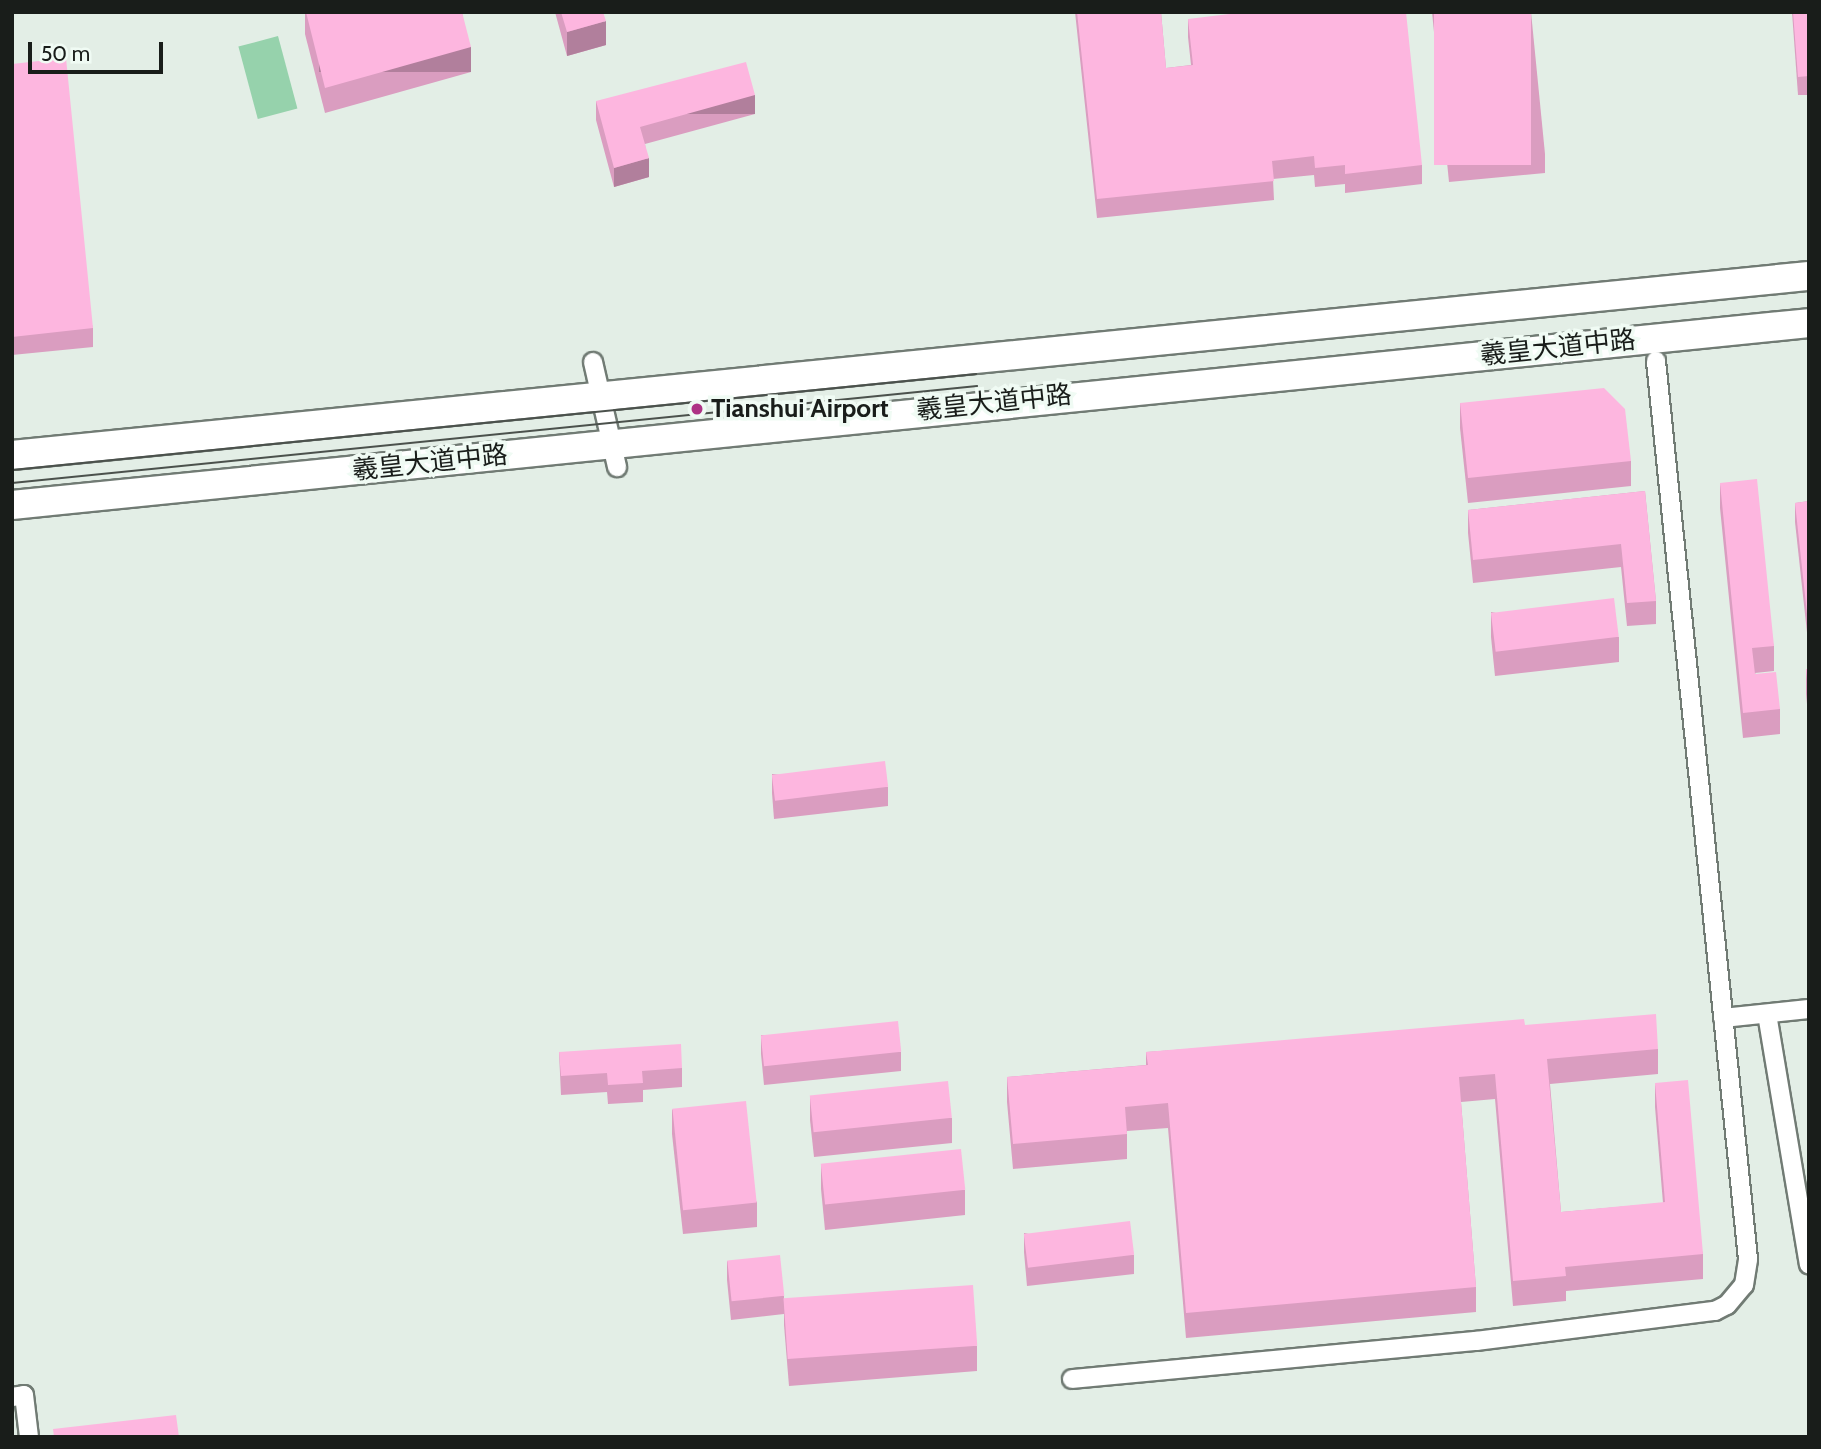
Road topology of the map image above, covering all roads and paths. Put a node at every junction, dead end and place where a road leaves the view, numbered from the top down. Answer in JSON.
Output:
{"nodes":[{"id":1,"x":1809,"y":276,"type":"edge"},
{"id":2,"x":1809,"y":323,"type":"edge"},
{"id":3,"x":1656,"y":361,"type":"dead end"},
{"id":4,"x":593,"y":362,"type":"dead end"},
{"id":5,"x":602,"y":400,"type":"junction"},
{"id":6,"x":12,"y":455,"type":"edge"},
{"id":7,"x":615,"y":456,"type":"junction"},
{"id":8,"x":12,"y":505,"type":"edge"},
{"id":9,"x":1809,"y":1009,"type":"edge"},
{"id":10,"x":1767,"y":1014,"type":"junction"},
{"id":11,"x":1723,"y":1018,"type":"junction"},
{"id":12,"x":1809,"y":1264,"type":"edge"},
{"id":13,"x":1073,"y":1379,"type":"dead end"},
{"id":14,"x":12,"y":1397,"type":"edge"},
{"id":15,"x":29,"y":1437,"type":"edge"}],
"edges":[{"from":1,"to":5,"type":"main road","name":"羲皇大道中路"},
{"from":2,"to":7,"type":"main road","name":"羲皇大道中路"},
{"from":3,"to":11,"type":"street"},
{"from":4,"to":5,"type":"street"},
{"from":5,"to":6,"type":"main road","name":"羲皇大道中路"},
{"from":5,"to":7,"type":"street"},
{"from":7,"to":8,"type":"main road","name":"羲皇大道中路"},
{"from":9,"to":10,"type":"street"},
{"from":10,"to":11,"type":"street"},
{"from":10,"to":12,"type":"street"},
{"from":11,"to":13,"type":"street"},
{"from":14,"to":15,"type":"street"}]}
